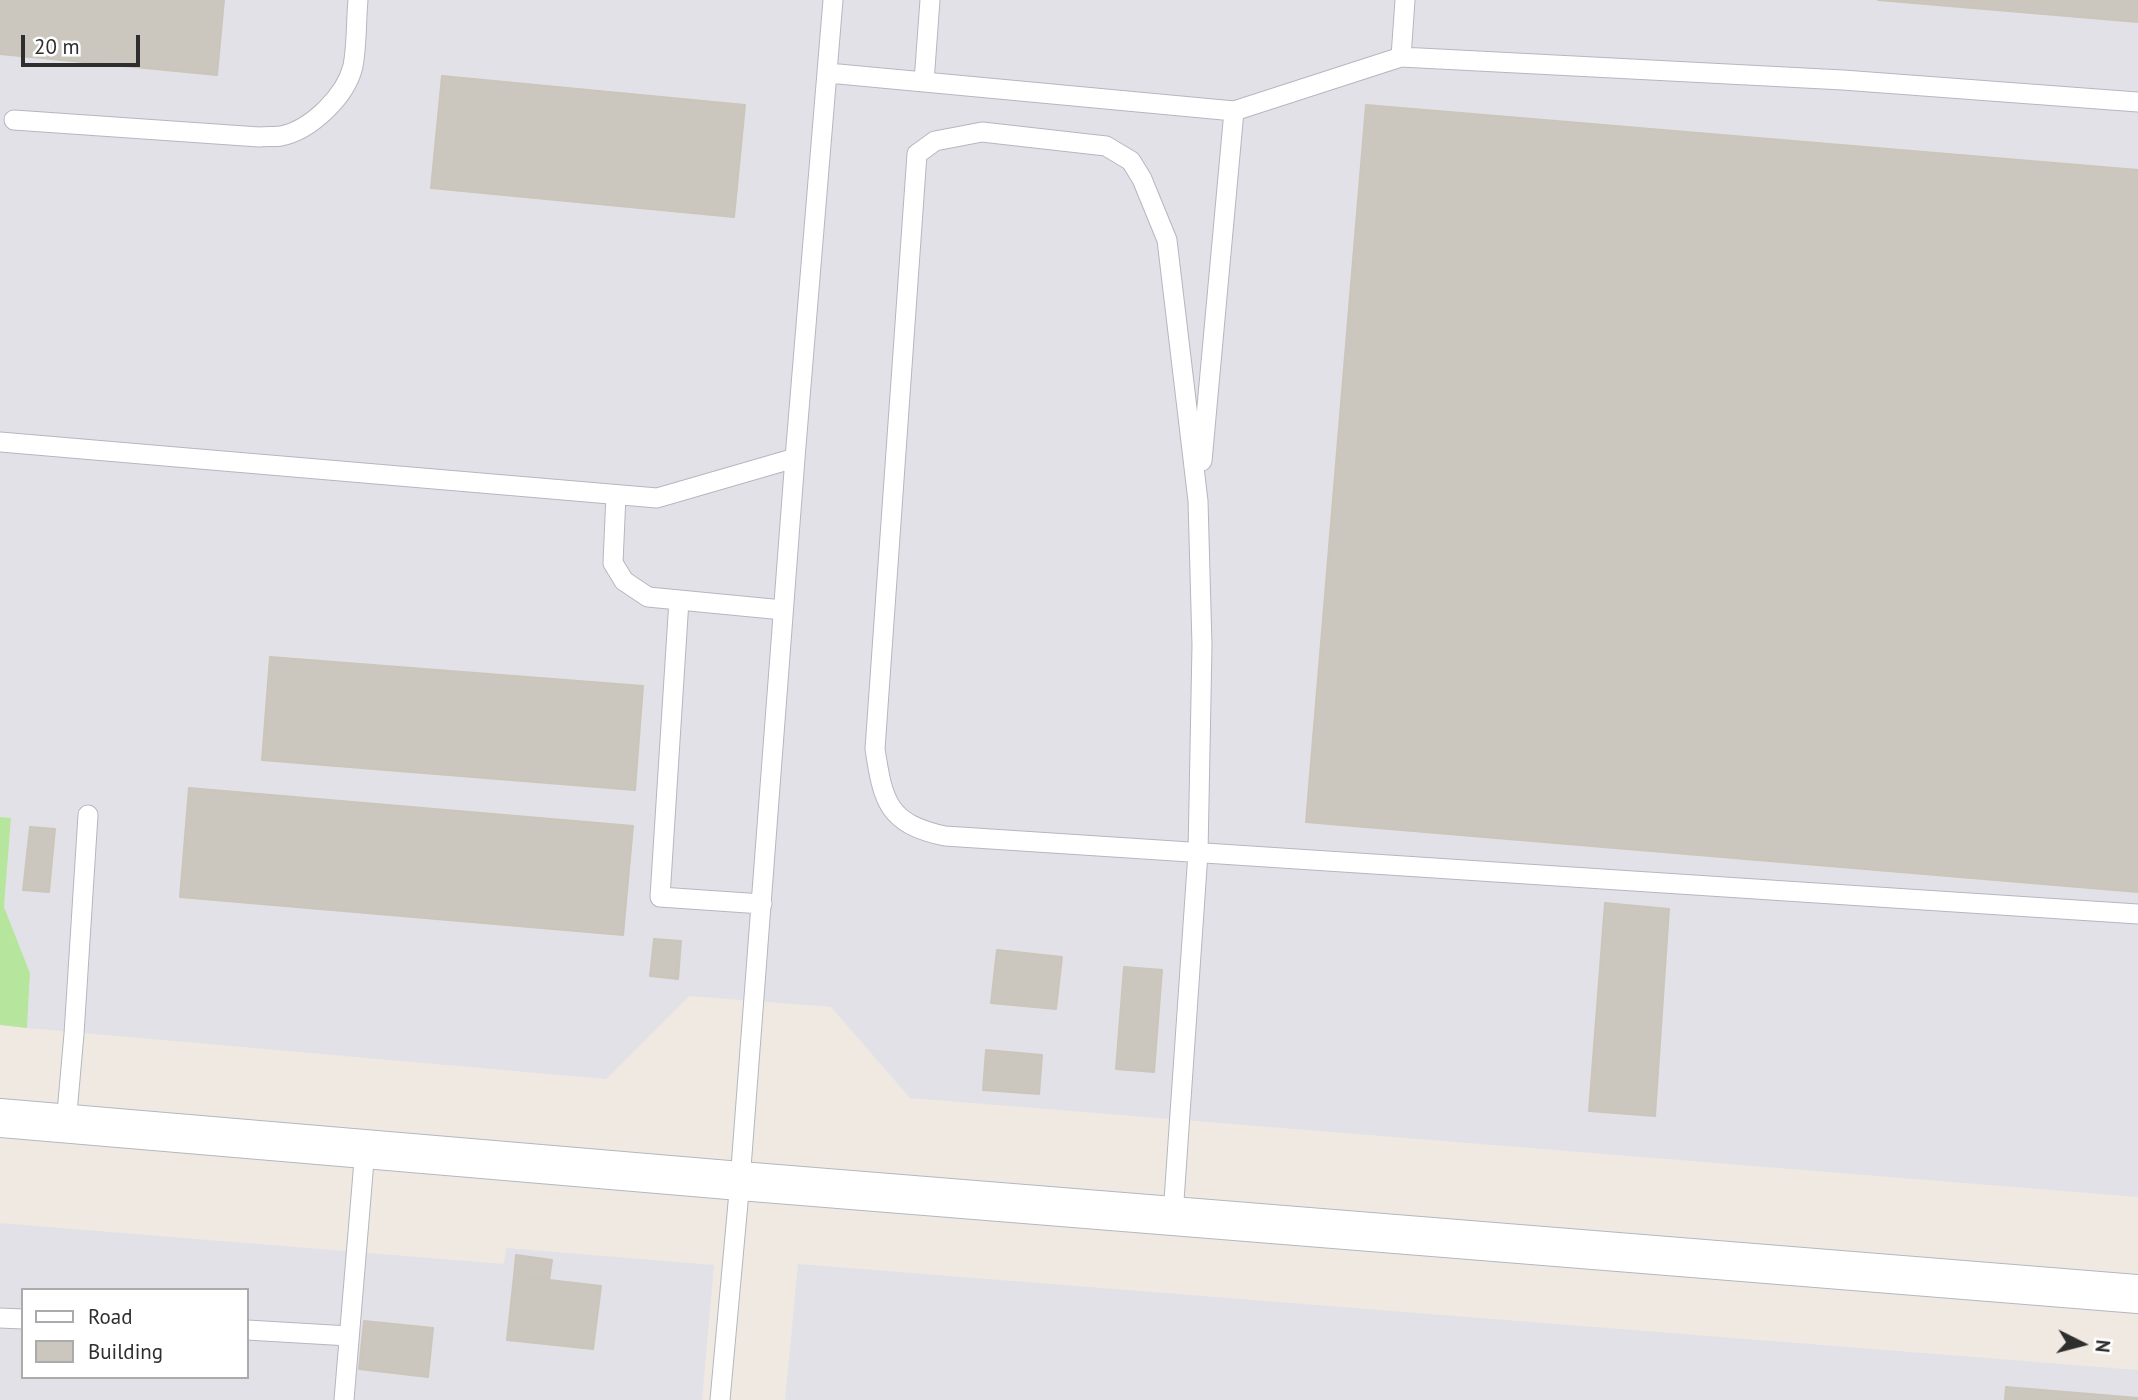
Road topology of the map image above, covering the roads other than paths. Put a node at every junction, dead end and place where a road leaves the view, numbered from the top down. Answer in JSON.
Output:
{"nodes":[{"id":1,"x":358,"y":0,"type":"edge"},
{"id":2,"x":833,"y":0,"type":"edge"},
{"id":3,"x":930,"y":0,"type":"edge"},
{"id":4,"x":1405,"y":0,"type":"edge"},
{"id":5,"x":1401,"y":57,"type":"junction"},
{"id":6,"x":828,"y":73,"type":"junction"},
{"id":7,"x":924,"y":82,"type":"junction"},
{"id":8,"x":2138,"y":102,"type":"edge"},
{"id":9,"x":1234,"y":111,"type":"junction"},
{"id":10,"x":14,"y":120,"type":"dead end"},
{"id":11,"x":0,"y":442,"type":"edge"},
{"id":12,"x":794,"y":458,"type":"junction"},
{"id":13,"x":616,"y":495,"type":"junction"},
{"id":14,"x":1198,"y":501,"type":"junction"},
{"id":15,"x":679,"y":600,"type":"junction"},
{"id":16,"x":783,"y":610,"type":"junction"},
{"id":17,"x":88,"y":815,"type":"dead end"},
{"id":18,"x":1198,"y":853,"type":"junction"},
{"id":19,"x":762,"y":904,"type":"junction"},
{"id":20,"x":2138,"y":914,"type":"edge"},
{"id":21,"x":0,"y":1118,"type":"edge"},
{"id":22,"x":66,"y":1124,"type":"junction"},
{"id":23,"x":365,"y":1149,"type":"junction"},
{"id":24,"x":740,"y":1181,"type":"junction"},
{"id":25,"x":1172,"y":1215,"type":"junction"},
{"id":26,"x":2138,"y":1294,"type":"edge"},
{"id":27,"x":0,"y":1318,"type":"edge"},
{"id":28,"x":21,"y":1319,"type":"edge"},
{"id":29,"x":248,"y":1331,"type":"edge"},
{"id":30,"x":349,"y":1336,"type":"junction"},
{"id":31,"x":344,"y":1400,"type":"edge"},
{"id":32,"x":720,"y":1400,"type":"edge"}],
"edges":[{"from":1,"to":10,"type":"lane"},
{"from":2,"to":6,"type":"lane"},
{"from":3,"to":7,"type":"lane"},
{"from":4,"to":5,"type":"lane"},
{"from":5,"to":8,"type":"lane"},
{"from":5,"to":9,"type":"lane"},
{"from":6,"to":7,"type":"lane"},
{"from":6,"to":12,"type":"lane"},
{"from":7,"to":9,"type":"lane"},
{"from":9,"to":14,"type":"lane"},
{"from":11,"to":13,"type":"lane"},
{"from":12,"to":13,"type":"lane"},
{"from":12,"to":16,"type":"lane"},
{"from":13,"to":15,"type":"lane"},
{"from":14,"to":18,"type":"lane"},
{"from":14,"to":18,"type":"lane"},
{"from":15,"to":16,"type":"lane"},
{"from":15,"to":19,"type":"lane"},
{"from":16,"to":19,"type":"lane"},
{"from":17,"to":22,"type":"lane"},
{"from":18,"to":20,"type":"lane"},
{"from":18,"to":25,"type":"lane"},
{"from":19,"to":24,"type":"lane"},
{"from":21,"to":22,"type":"street"},
{"from":22,"to":23,"type":"street"},
{"from":23,"to":24,"type":"street"},
{"from":23,"to":30,"type":"lane"},
{"from":24,"to":25,"type":"street"},
{"from":24,"to":32,"type":"lane"},
{"from":25,"to":26,"type":"street"},
{"from":27,"to":28,"type":"lane"},
{"from":29,"to":30,"type":"lane"},
{"from":30,"to":31,"type":"lane"}]}
